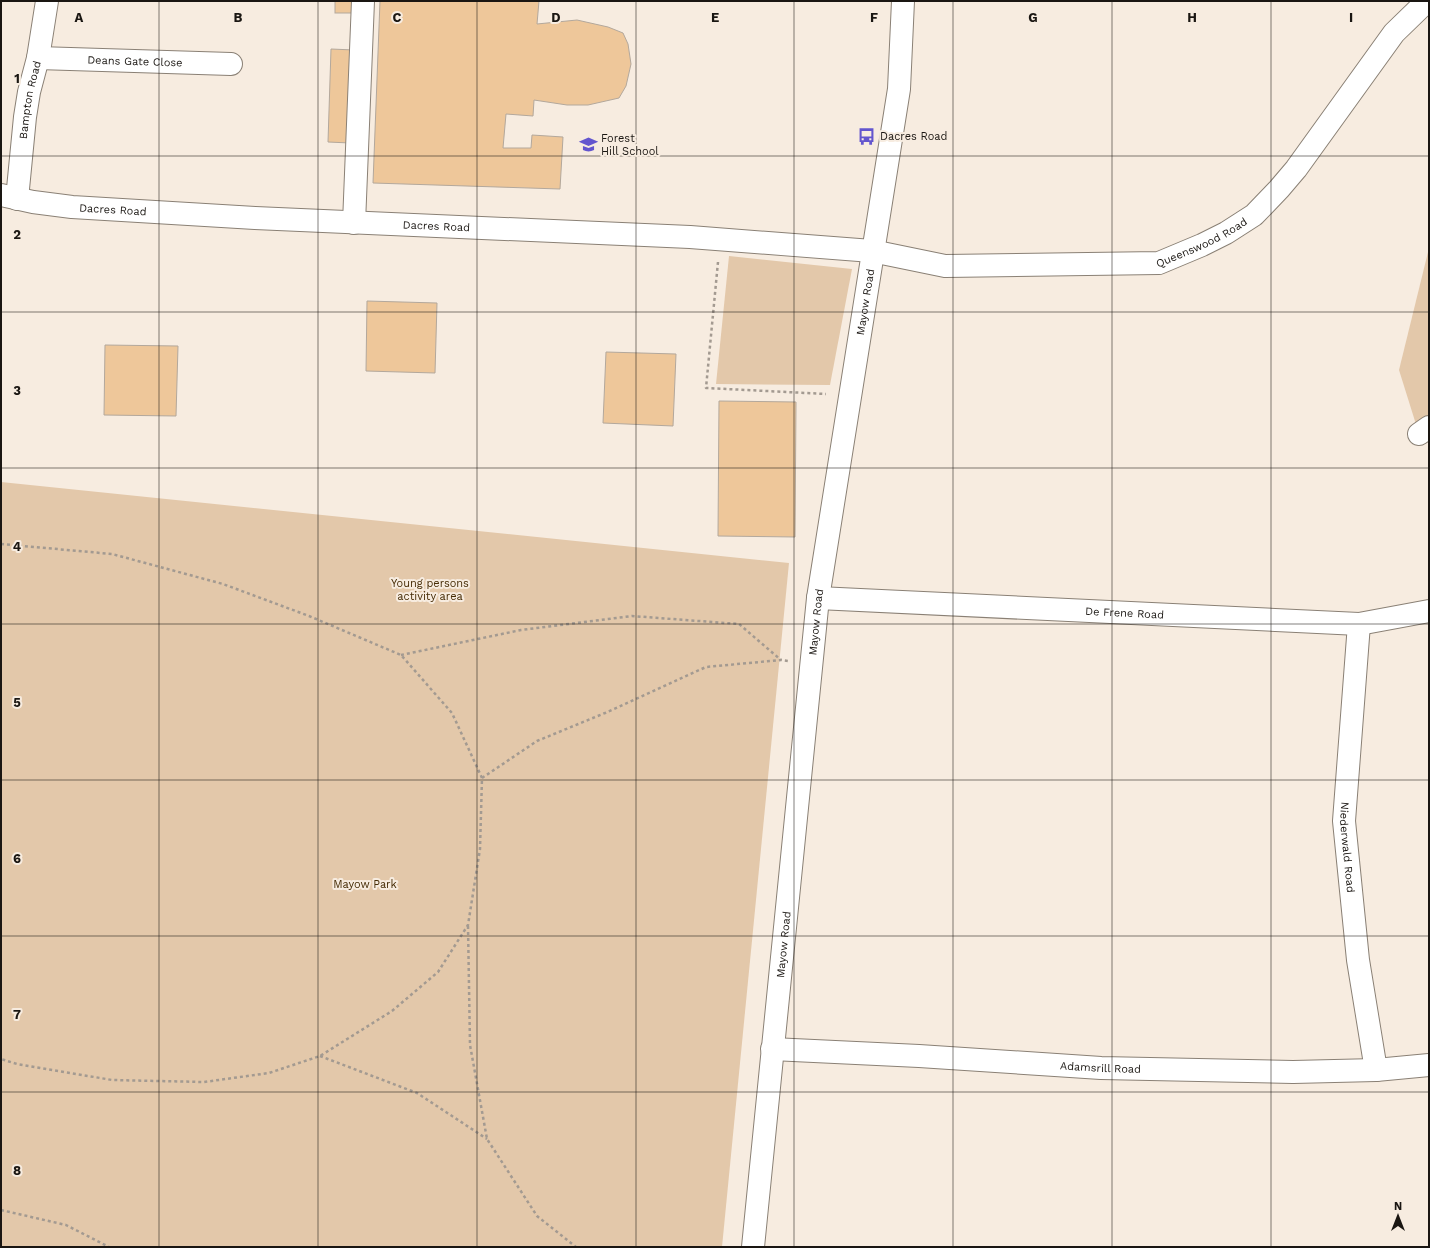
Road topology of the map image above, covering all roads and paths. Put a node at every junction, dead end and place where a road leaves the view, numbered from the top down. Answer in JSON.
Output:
{"nodes":[{"id":1,"x":47,"y":1,"type":"edge"},
{"id":2,"x":364,"y":1,"type":"edge"},
{"id":3,"x":903,"y":1,"type":"edge"},
{"id":4,"x":1427,"y":1,"type":"edge"},
{"id":5,"x":38,"y":58,"type":"junction"},
{"id":6,"x":231,"y":64,"type":"dead end"},
{"id":7,"x":9,"y":197,"type":"edge"},
{"id":8,"x":354,"y":223,"type":"junction"},
{"id":9,"x":720,"y":240,"type":"junction"},
{"id":10,"x":872,"y":251,"type":"junction"},
{"id":11,"x":850,"y":395,"type":"junction"},
{"id":12,"x":1,"y":544,"type":"edge"},
{"id":13,"x":818,"y":598,"type":"junction"},
{"id":14,"x":1429,"y":611,"type":"edge"},
{"id":15,"x":1359,"y":624,"type":"junction"},
{"id":16,"x":401,"y":655,"type":"junction"},
{"id":17,"x":781,"y":660,"type":"junction"},
{"id":18,"x":811,"y":664,"type":"junction"},
{"id":19,"x":482,"y":778,"type":"junction"},
{"id":20,"x":468,"y":926,"type":"junction"},
{"id":21,"x":772,"y":1049,"type":"junction"},
{"id":22,"x":320,"y":1056,"type":"junction"},
{"id":23,"x":1,"y":1059,"type":"edge"},
{"id":24,"x":1429,"y":1064,"type":"edge"},
{"id":25,"x":1376,"y":1070,"type":"junction"},
{"id":26,"x":486,"y":1139,"type":"junction"},
{"id":27,"x":1,"y":1210,"type":"edge"},
{"id":28,"x":109,"y":1247,"type":"edge"},
{"id":29,"x":576,"y":1247,"type":"edge"},
{"id":30,"x":752,"y":1247,"type":"edge"}],
"edges":[{"from":1,"to":5,"type":"street","name":"Bampton Road"},
{"from":2,"to":8,"type":"street"},
{"from":3,"to":10,"type":"street","name":"Mayow Road"},
{"from":4,"to":10,"type":"street","name":"Queenswood Road"},
{"from":5,"to":6,"type":"street","name":"Deans Gate Close"},
{"from":5,"to":7,"type":"street","name":"Bampton Road"},
{"from":7,"to":8,"type":"street","name":"Dacres Road"},
{"from":8,"to":9,"type":"street","name":"Dacres Road"},
{"from":9,"to":10,"type":"street","name":"Dacres Road"},
{"from":9,"to":11,"type":"path"},
{"from":10,"to":11,"type":"street","name":"Mayow Road"},
{"from":11,"to":13,"type":"street","name":"Mayow Road"},
{"from":12,"to":16,"type":"path"},
{"from":13,"to":15,"type":"street","name":"De Frene Road"},
{"from":13,"to":18,"type":"street","name":"Mayow Road"},
{"from":14,"to":15,"type":"street","name":"De Frene Road"},
{"from":15,"to":25,"type":"street","name":"Niederwald Road"},
{"from":16,"to":17,"type":"path"},
{"from":16,"to":19,"type":"path"},
{"from":17,"to":18,"type":"path"},
{"from":17,"to":19,"type":"path"},
{"from":18,"to":21,"type":"street","name":"Mayow Road"},
{"from":19,"to":20,"type":"path"},
{"from":20,"to":22,"type":"path"},
{"from":20,"to":26,"type":"path"},
{"from":21,"to":25,"type":"street","name":"Adamsrill Road"},
{"from":21,"to":30,"type":"street","name":"Mayow Road"},
{"from":22,"to":23,"type":"path"},
{"from":22,"to":26,"type":"path"},
{"from":24,"to":25,"type":"street","name":"Adamsrill Road"},
{"from":26,"to":29,"type":"path"},
{"from":27,"to":28,"type":"path"}]}
